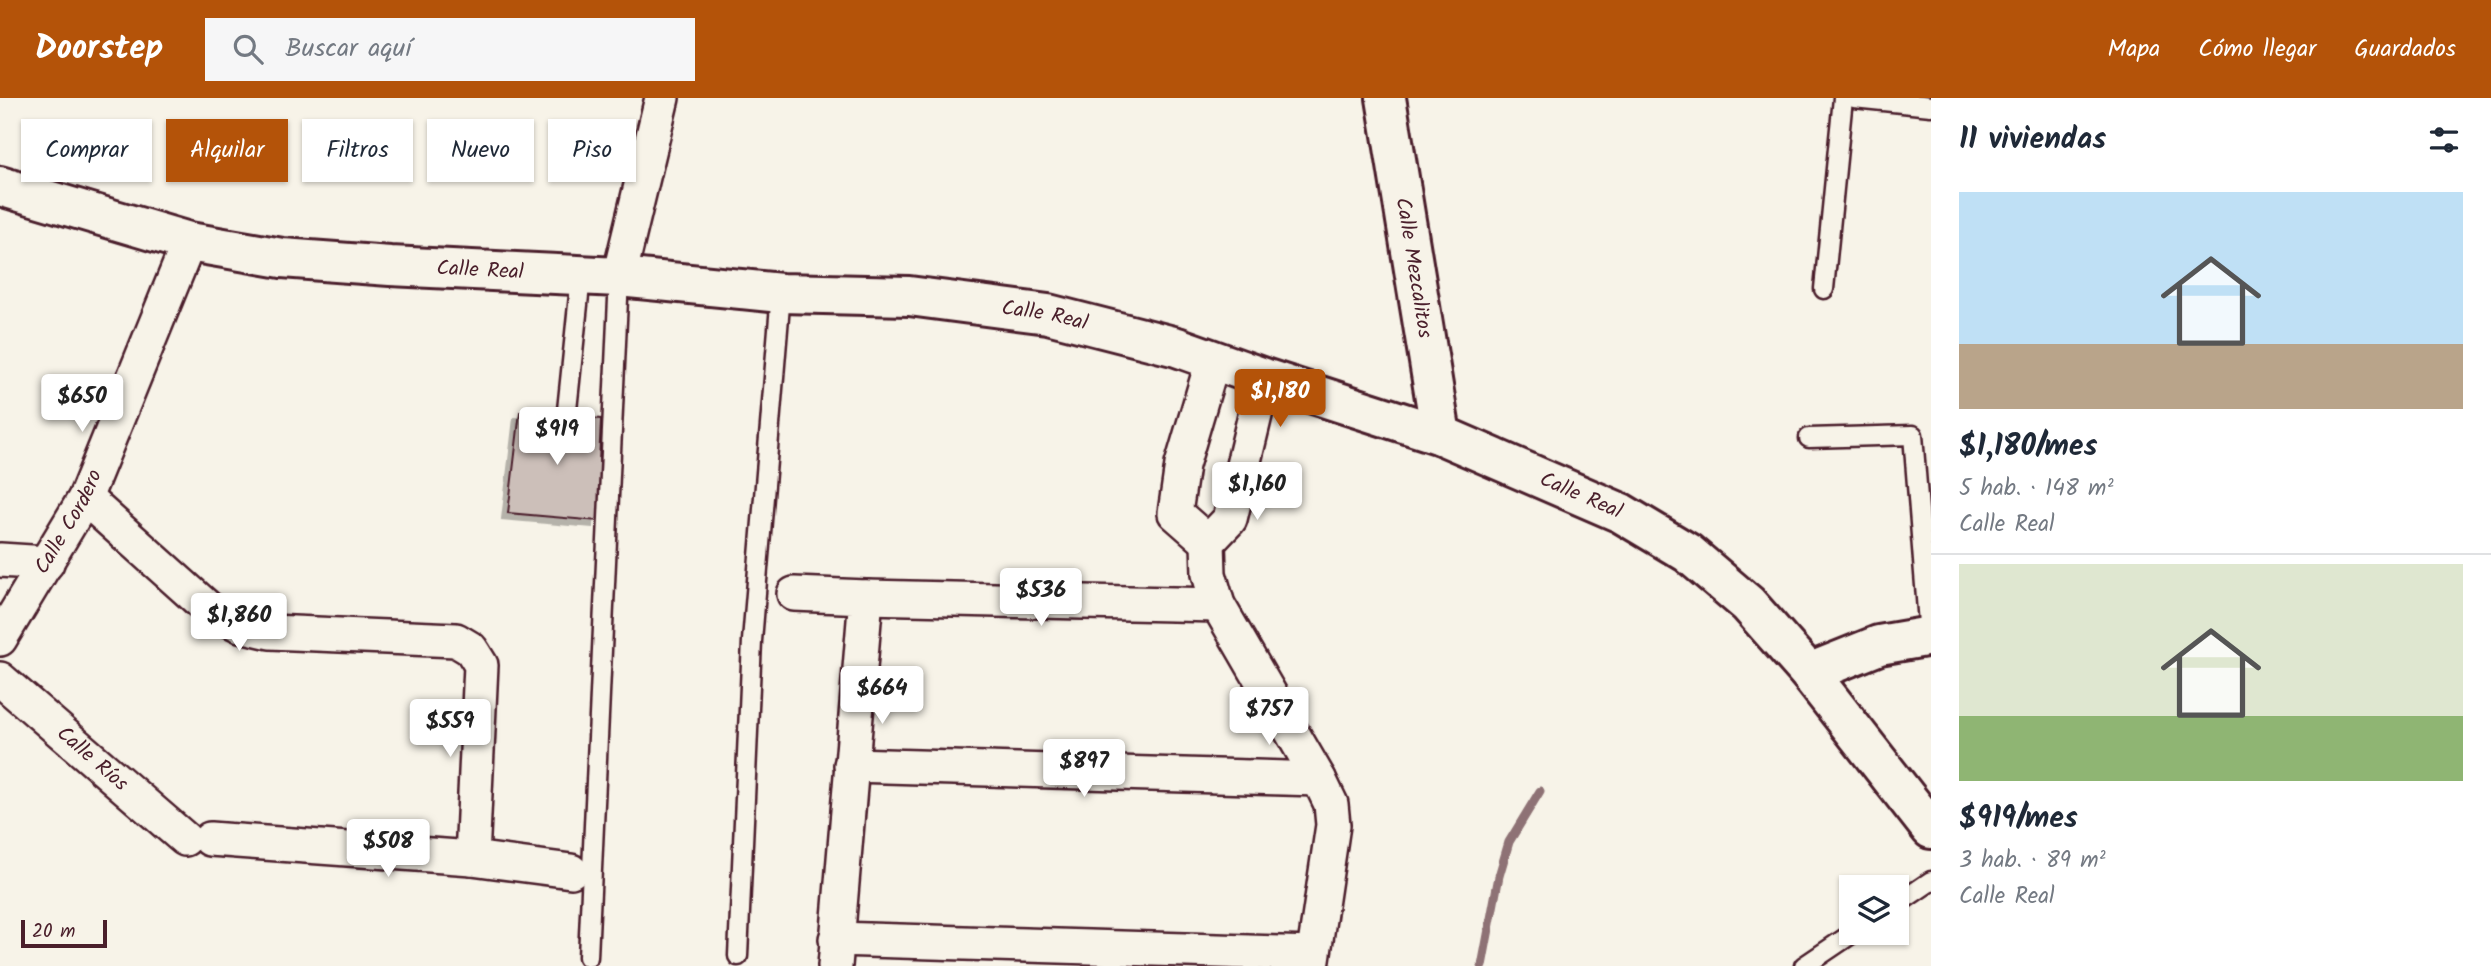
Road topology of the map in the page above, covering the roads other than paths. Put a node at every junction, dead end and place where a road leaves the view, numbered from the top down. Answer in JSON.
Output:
{"nodes":[{"id":1,"x":662,"y":98,"type":"edge"},
{"id":2,"x":1387,"y":98,"type":"edge"},
{"id":3,"x":1843,"y":98,"type":"edge"},
{"id":4,"x":1854,"y":98,"type":"edge"},
{"id":5,"x":1931,"y":106,"type":"edge"},
{"id":6,"x":0,"y":186,"type":"edge"},
{"id":7,"x":189,"y":242,"type":"junction"},
{"id":8,"x":581,"y":276,"type":"junction"},
{"id":9,"x":619,"y":277,"type":"junction"},
{"id":10,"x":1824,"y":289,"type":"dead end"},
{"id":11,"x":781,"y":293,"type":"junction"},
{"id":12,"x":1213,"y":360,"type":"junction"},
{"id":13,"x":1264,"y":378,"type":"junction"},
{"id":14,"x":567,"y":410,"type":"dead end"},
{"id":15,"x":1441,"y":435,"type":"junction"},
{"id":16,"x":1809,"y":438,"type":"dead end"},
{"id":17,"x":85,"y":498,"type":"junction"},
{"id":18,"x":1208,"y":542,"type":"junction"},
{"id":19,"x":0,"y":560,"type":"edge"},
{"id":20,"x":47,"y":563,"type":"junction"},
{"id":21,"x":794,"y":594,"type":"dead end"},
{"id":22,"x":866,"y":597,"type":"junction"},
{"id":23,"x":1218,"y":605,"type":"junction"},
{"id":24,"x":1930,"y":636,"type":"edge"},
{"id":25,"x":0,"y":639,"type":"edge"},
{"id":26,"x":1809,"y":673,"type":"junction"},
{"id":27,"x":0,"y":679,"type":"edge"},
{"id":28,"x":851,"y":765,"type":"junction"},
{"id":29,"x":1319,"y":779,"type":"junction"},
{"id":30,"x":1931,"y":829,"type":"edge"},
{"id":31,"x":472,"y":858,"type":"junction"},
{"id":32,"x":571,"y":871,"type":"dead end"},
{"id":33,"x":1931,"y":881,"type":"edge"},
{"id":34,"x":1909,"y":896,"type":"edge"},
{"id":35,"x":1839,"y":942,"type":"edge"},
{"id":36,"x":835,"y":953,"type":"edge"},
{"id":37,"x":738,"y":956,"type":"dead end"},
{"id":38,"x":588,"y":957,"type":"dead end"},
{"id":39,"x":1312,"y":960,"type":"edge"},
{"id":40,"x":1804,"y":966,"type":"edge"}],
"edges":[{"from":1,"to":9,"type":"street"},
{"from":2,"to":15,"type":"main road","name":"Calle Mezcalitos"},
{"from":3,"to":10,"type":"lane"},
{"from":4,"to":5,"type":"lane"},
{"from":6,"to":7,"type":"main road","name":"Calle Real"},
{"from":7,"to":8,"type":"main road","name":"Calle Real"},
{"from":7,"to":17,"type":"street","name":"Calle Cordero"},
{"from":8,"to":9,"type":"main road","name":"Calle Real"},
{"from":8,"to":14,"type":"lane"},
{"from":9,"to":11,"type":"main road","name":"Calle Real"},
{"from":9,"to":38,"type":"lane"},
{"from":11,"to":12,"type":"main road","name":"Calle Real"},
{"from":11,"to":37,"type":"lane"},
{"from":12,"to":13,"type":"main road","name":"Calle Real"},
{"from":12,"to":18,"type":"street"},
{"from":13,"to":15,"type":"main road","name":"Calle Real"},
{"from":13,"to":18,"type":"street"},
{"from":15,"to":26,"type":"main road","name":"Calle Real"},
{"from":16,"to":24,"type":"lane"},
{"from":17,"to":20,"type":"street","name":"Calle Cordero"},
{"from":17,"to":31,"type":"street"},
{"from":18,"to":23,"type":"street"},
{"from":19,"to":20,"type":"street"},
{"from":20,"to":25,"type":"street","name":"Calle Cordero"},
{"from":21,"to":22,"type":"street"},
{"from":22,"to":23,"type":"street"},
{"from":22,"to":28,"type":"street"},
{"from":23,"to":29,"type":"street"},
{"from":24,"to":26,"type":"main road"},
{"from":26,"to":30,"type":"main road","name":"Calle Real"},
{"from":27,"to":31,"type":"street","name":"Calle Ríos"},
{"from":28,"to":29,"type":"street"},
{"from":28,"to":36,"type":"street"},
{"from":29,"to":39,"type":"street"},
{"from":31,"to":32,"type":"street"},
{"from":33,"to":34,"type":"lane"},
{"from":35,"to":40,"type":"lane"},
{"from":36,"to":39,"type":"street"}]}
